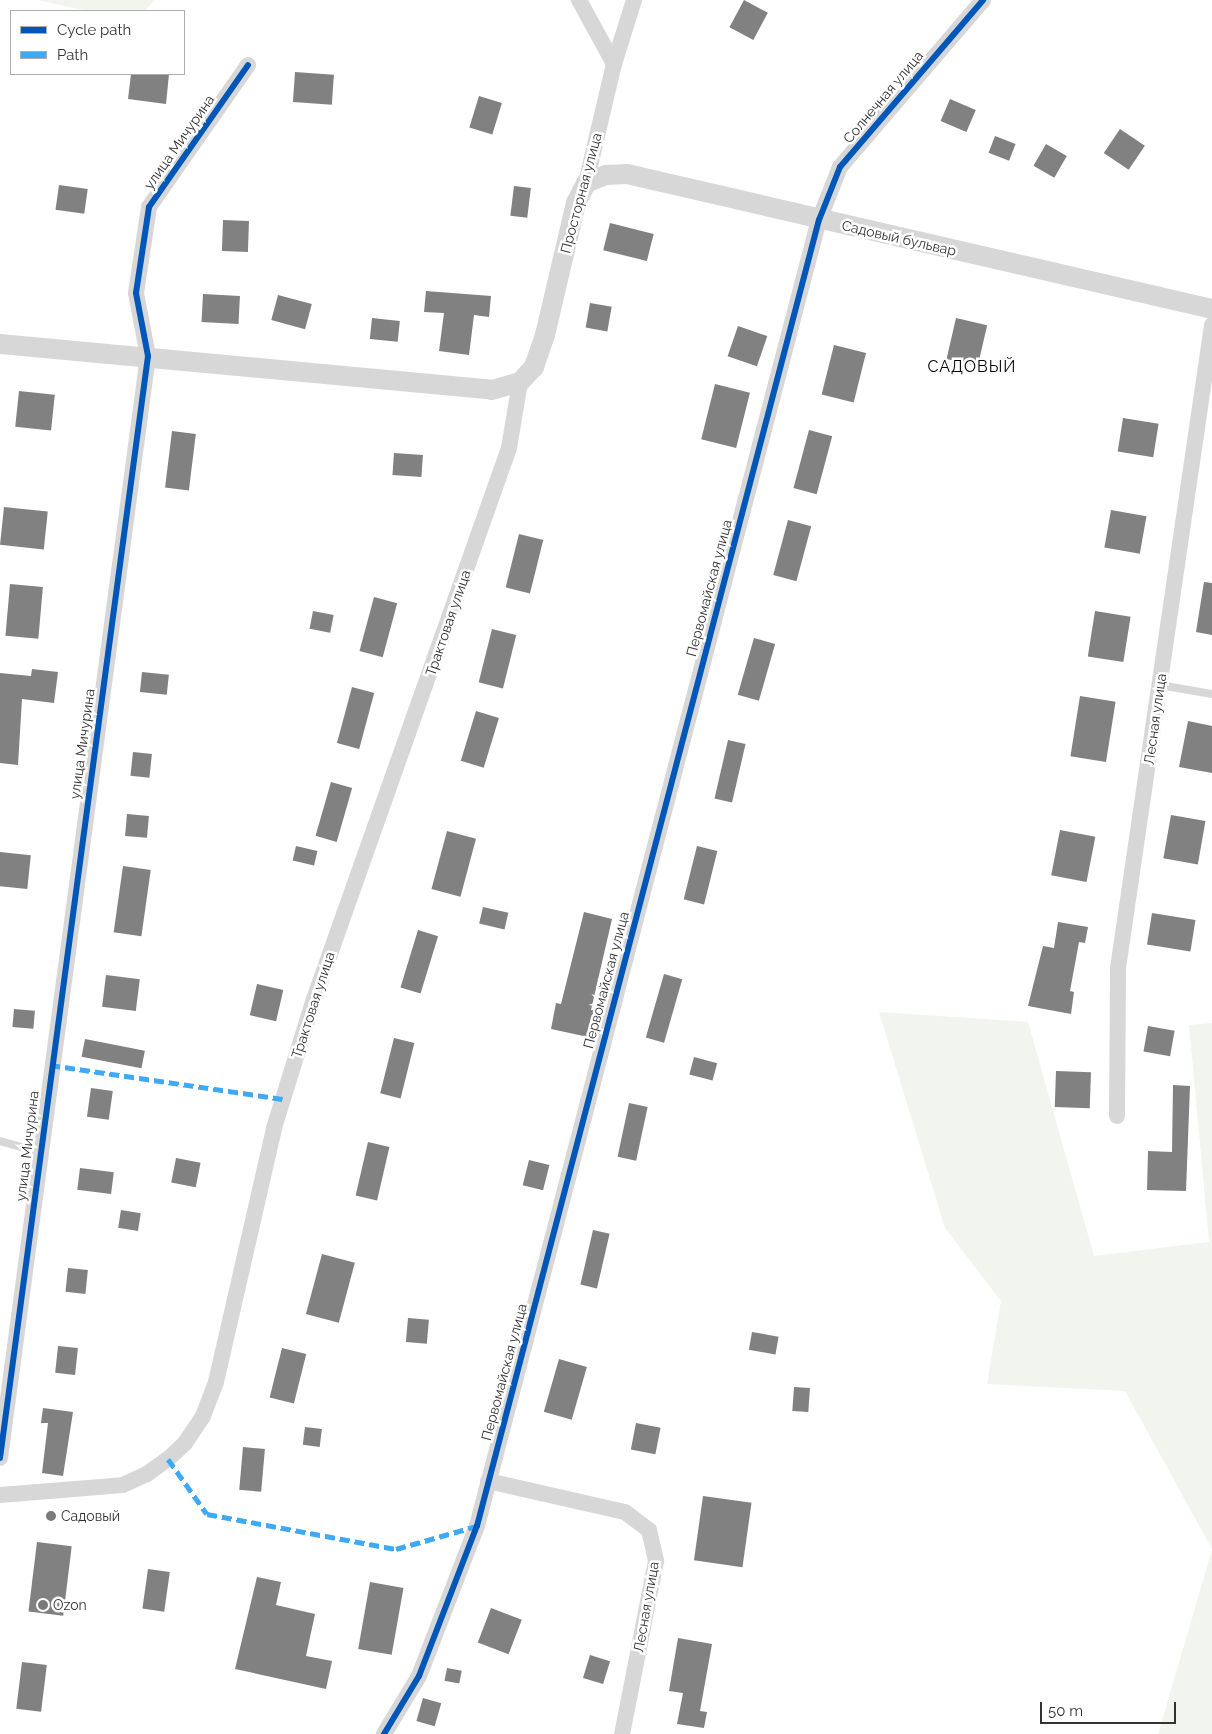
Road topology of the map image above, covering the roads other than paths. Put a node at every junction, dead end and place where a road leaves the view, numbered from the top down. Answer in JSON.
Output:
{"nodes":[{"id":1,"x":579,"y":0,"type":"edge"},
{"id":2,"x":634,"y":0,"type":"edge"},
{"id":3,"x":983,"y":0,"type":"edge"},
{"id":4,"x":614,"y":64,"type":"junction"},
{"id":5,"x":248,"y":65,"type":"dead end"},
{"id":6,"x":586,"y":183,"type":"junction"},
{"id":7,"x":819,"y":220,"type":"junction"},
{"id":8,"x":1212,"y":309,"type":"edge"},
{"id":9,"x":1212,"y":324,"type":"edge"},
{"id":10,"x":0,"y":344,"type":"edge"},
{"id":11,"x":148,"y":356,"type":"junction"},
{"id":12,"x":520,"y":382,"type":"junction"},
{"id":13,"x":1160,"y":685,"type":"junction"},
{"id":14,"x":1212,"y":694,"type":"edge"},
{"id":15,"x":1117,"y":1116,"type":"dead end"},
{"id":16,"x":0,"y":1141,"type":"edge"},
{"id":17,"x":38,"y":1152,"type":"junction"},
{"id":18,"x":0,"y":1458,"type":"edge"},
{"id":19,"x":488,"y":1481,"type":"junction"},
{"id":20,"x":0,"y":1495,"type":"edge"},
{"id":21,"x":384,"y":1734,"type":"edge"},
{"id":22,"x":622,"y":1734,"type":"edge"}],
"edges":[{"from":1,"to":4,"type":"street"},
{"from":2,"to":4,"type":"street","name":"Просторная улица"},
{"from":3,"to":7,"type":"street","name":"Солнечная улица"},
{"from":4,"to":6,"type":"street","name":"Просторная улица"},
{"from":5,"to":11,"type":"street","name":"улица Мичурина"},
{"from":6,"to":7,"type":"street","name":"Садовый бульвар"},
{"from":6,"to":12,"type":"street","name":"Просторная улица"},
{"from":7,"to":8,"type":"street","name":"Садовый бульвар"},
{"from":7,"to":19,"type":"street","name":"Первомайская улица"},
{"from":9,"to":13,"type":"street","name":"Лесная улица"},
{"from":10,"to":11,"type":"street"},
{"from":11,"to":12,"type":"street"},
{"from":11,"to":17,"type":"street","name":"улица Мичурина"},
{"from":12,"to":20,"type":"street","name":"Трактовая улица"},
{"from":13,"to":14,"type":"lane"},
{"from":13,"to":15,"type":"street","name":"Лесная улица"},
{"from":16,"to":17,"type":"lane"},
{"from":17,"to":18,"type":"street","name":"улица Мичурина"},
{"from":19,"to":21,"type":"street","name":"Первомайская улица"},
{"from":19,"to":22,"type":"street","name":"Лесная улица"}]}
